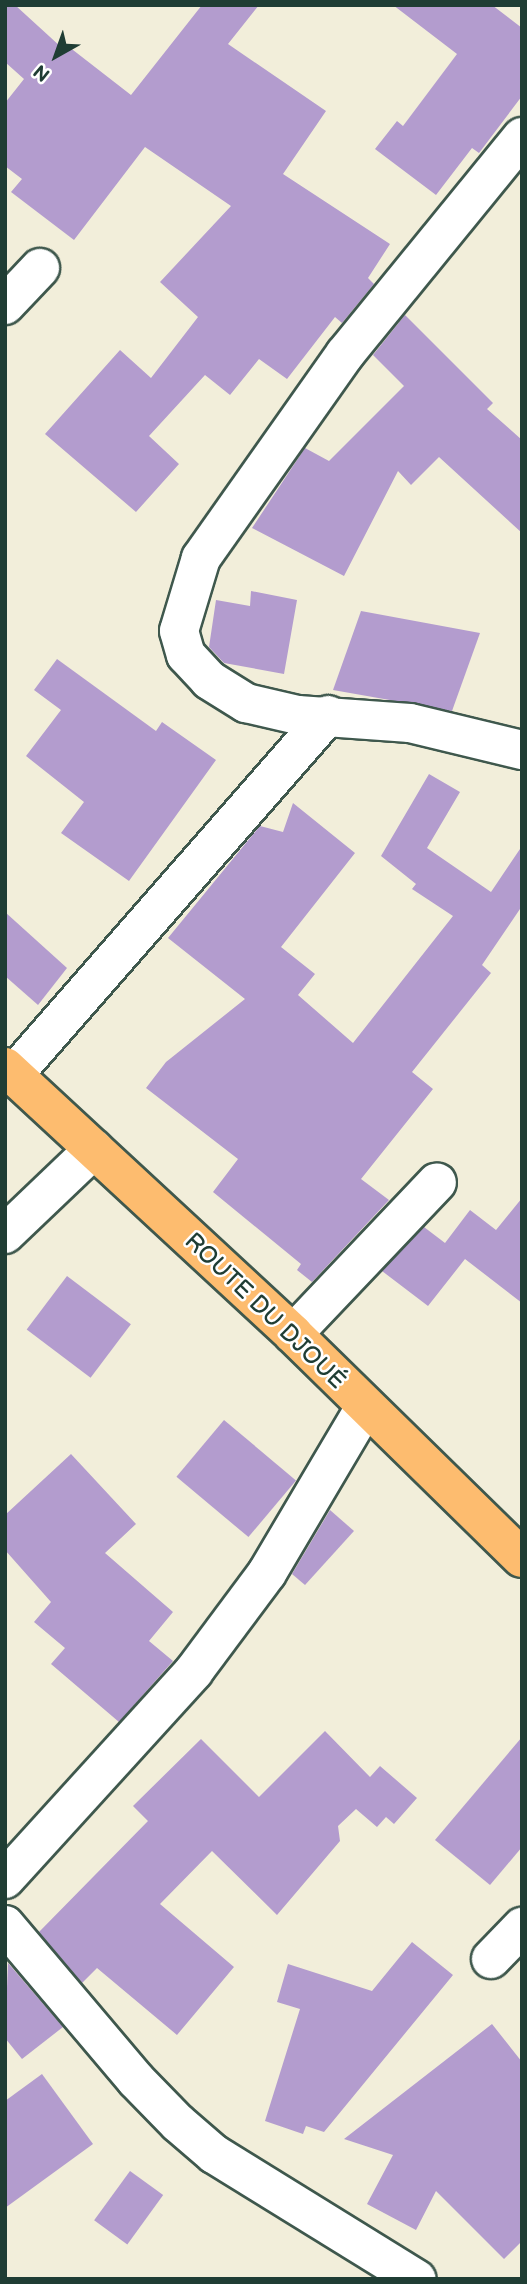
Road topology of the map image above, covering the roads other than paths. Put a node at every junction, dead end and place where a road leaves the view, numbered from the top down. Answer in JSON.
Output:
{"nodes":[{"id":1,"x":522,"y":137,"type":"edge"},
{"id":2,"x":40,"y":268,"type":"dead end"},
{"id":3,"x":5,"y":305,"type":"edge"},
{"id":4,"x":328,"y":715,"type":"junction"},
{"id":5,"x":522,"y":750,"type":"edge"},
{"id":6,"x":10,"y":1070,"type":"edge"},
{"id":7,"x":93,"y":1149,"type":"junction"},
{"id":8,"x":437,"y":1182,"type":"dead end"},
{"id":9,"x":5,"y":1234,"type":"edge"},
{"id":10,"x":293,"y":1334,"type":"junction"},
{"id":11,"x":365,"y":1407,"type":"junction"},
{"id":12,"x":522,"y":1558,"type":"edge"},
{"id":13,"x":5,"y":1879,"type":"edge"},
{"id":14,"x":5,"y":1925,"type":"edge"},
{"id":15,"x":522,"y":1927,"type":"edge"},
{"id":16,"x":491,"y":1959,"type":"dead end"},
{"id":17,"x":416,"y":2279,"type":"edge"}],
"edges":[{"from":1,"to":4,"type":"street"},
{"from":2,"to":3,"type":"street"},
{"from":4,"to":5,"type":"street"},
{"from":4,"to":6,"type":"street"},
{"from":6,"to":7,"type":"main road","name":"ROUTE DU DJOUÉ"},
{"from":7,"to":9,"type":"street"},
{"from":7,"to":10,"type":"main road","name":"ROUTE DU DJOUÉ"},
{"from":8,"to":10,"type":"street"},
{"from":10,"to":11,"type":"main road","name":"ROUTE DU DJOUÉ"},
{"from":11,"to":12,"type":"main road","name":"ROUTE DU DJOUÉ"},
{"from":11,"to":13,"type":"street"},
{"from":14,"to":17,"type":"street"},
{"from":15,"to":16,"type":"street"}]}
